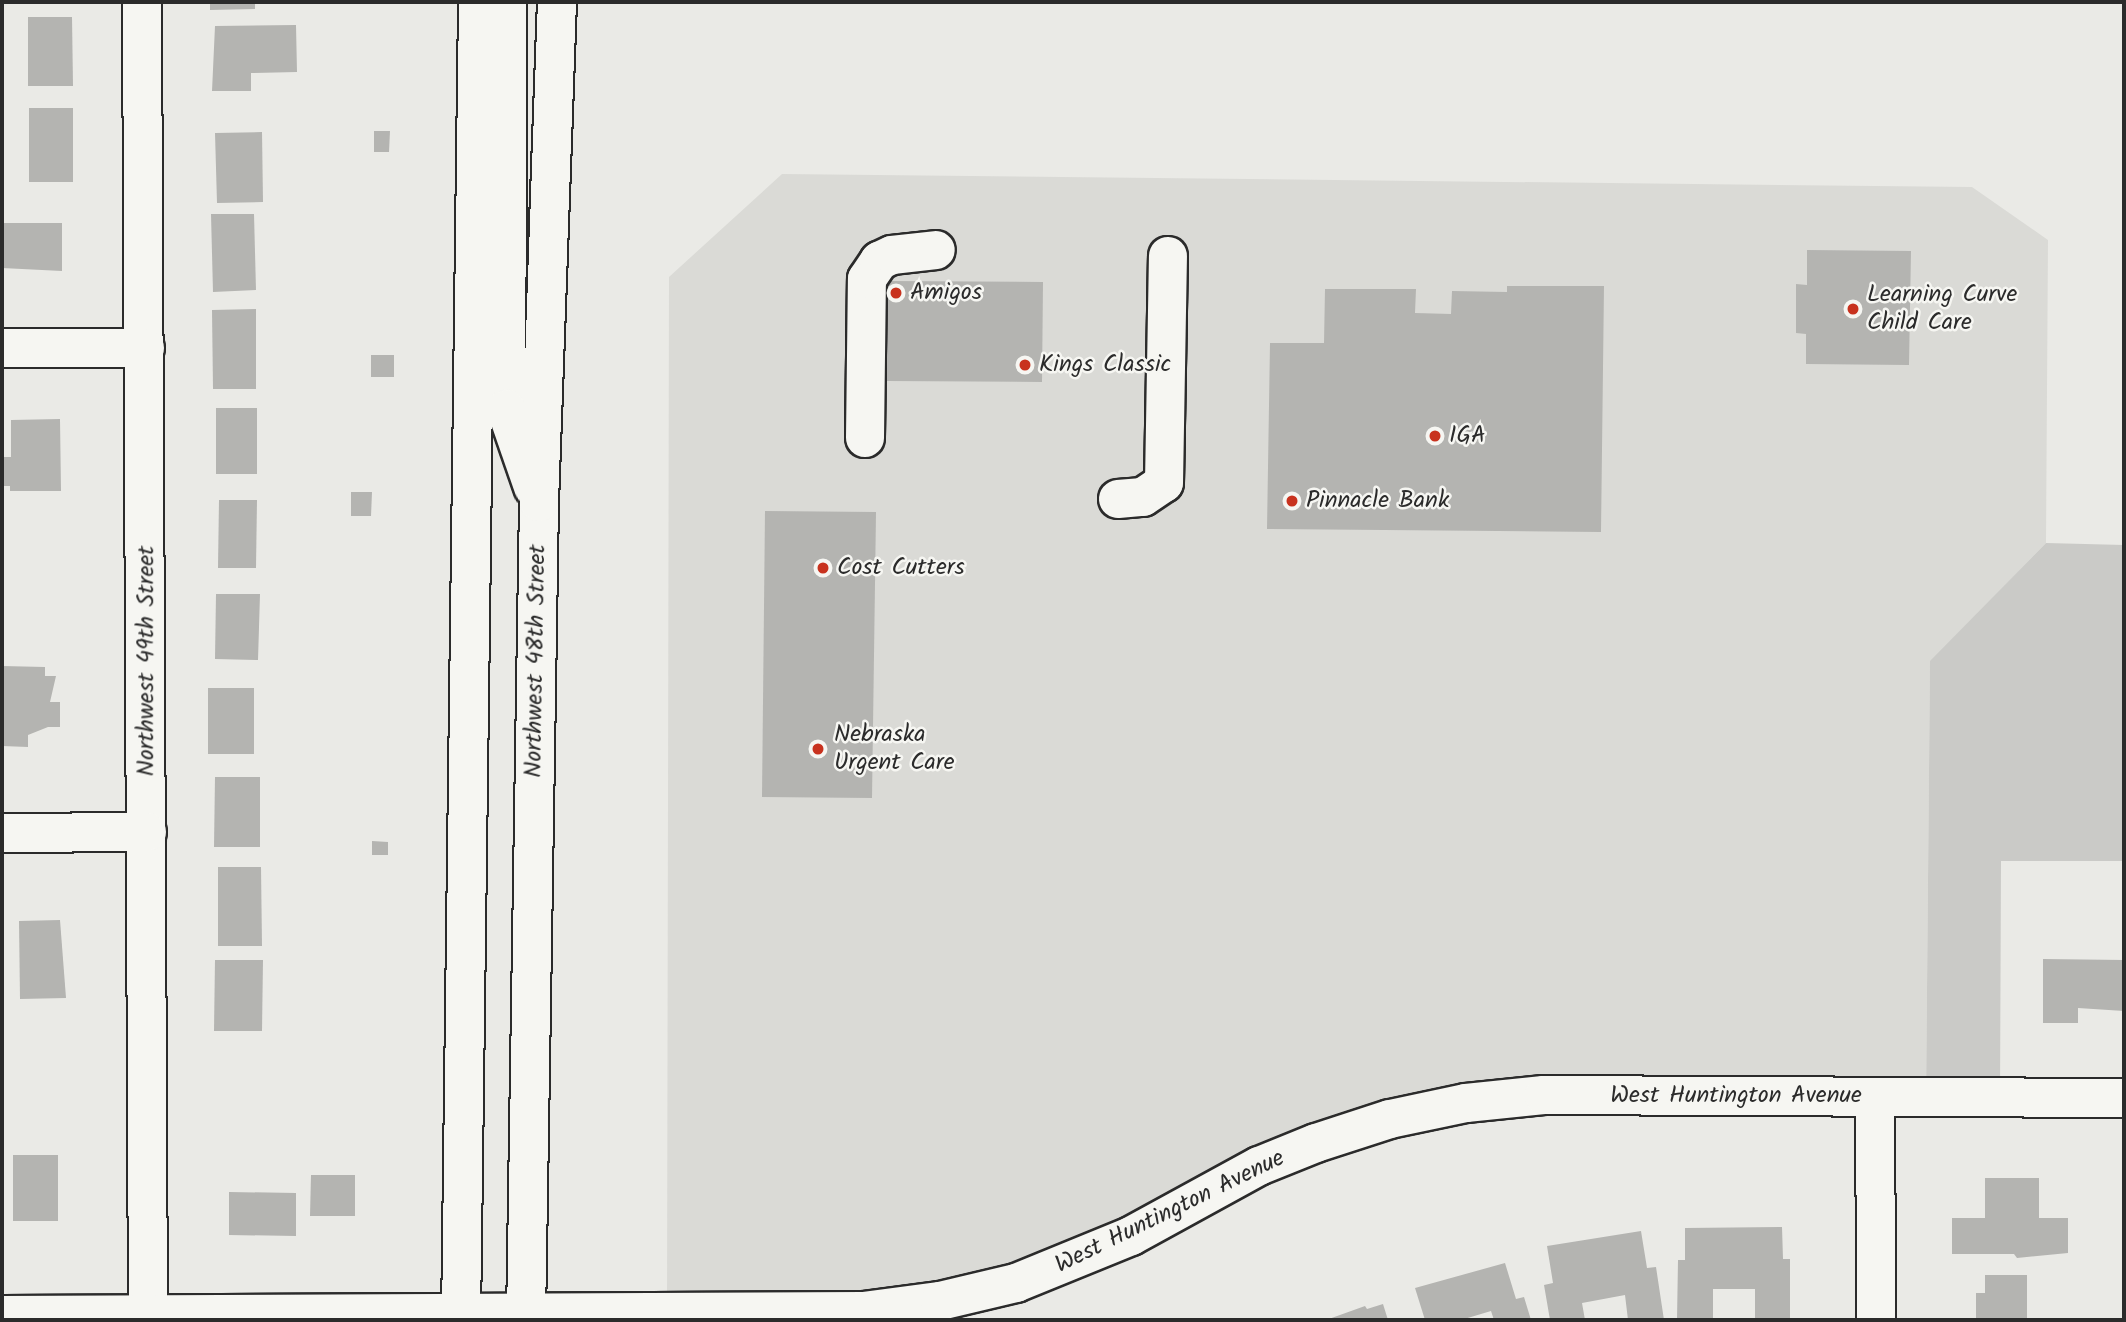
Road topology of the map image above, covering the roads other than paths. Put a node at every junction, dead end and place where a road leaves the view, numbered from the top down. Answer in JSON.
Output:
{"nodes":[{"id":1,"x":142,"y":2,"type":"edge"},
{"id":2,"x":478,"y":2,"type":"edge"},
{"id":3,"x":507,"y":2,"type":"edge"},
{"id":4,"x":557,"y":2,"type":"edge"},
{"id":5,"x":936,"y":250,"type":"dead end"},
{"id":6,"x":1168,"y":256,"type":"dead end"},
{"id":7,"x":2,"y":348,"type":"edge"},
{"id":8,"x":145,"y":348,"type":"junction"},
{"id":9,"x":864,"y":438,"type":"dead end"},
{"id":10,"x":1118,"y":499,"type":"dead end"},
{"id":11,"x":539,"y":502,"type":"junction"},
{"id":12,"x":147,"y":832,"type":"junction"},
{"id":13,"x":2,"y":833,"type":"edge"},
{"id":14,"x":1875,"y":1097,"type":"junction"},
{"id":15,"x":2124,"y":1098,"type":"edge"},
{"id":16,"x":2,"y":1315,"type":"edge"},
{"id":17,"x":461,"y":1316,"type":"edge"},
{"id":18,"x":526,"y":1316,"type":"edge"},
{"id":19,"x":148,"y":1317,"type":"edge"},
{"id":20,"x":1876,"y":1320,"type":"edge"}],
"edges":[{"from":1,"to":8,"type":"street","name":"Northwest 49th Street"},
{"from":2,"to":17,"type":"street"},
{"from":3,"to":11,"type":"street"},
{"from":4,"to":11,"type":"street","name":"Northwest 48th Street"},
{"from":5,"to":9,"type":"street"},
{"from":6,"to":10,"type":"street"},
{"from":7,"to":8,"type":"street"},
{"from":8,"to":12,"type":"street","name":"Northwest 49th Street"},
{"from":11,"to":18,"type":"street","name":"Northwest 48th Street"},
{"from":12,"to":13,"type":"street"},
{"from":12,"to":19,"type":"street","name":"Northwest 49th Street"},
{"from":14,"to":15,"type":"street","name":"West Huntington Avenue"},
{"from":14,"to":18,"type":"street","name":"West Huntington Avenue"},
{"from":14,"to":20,"type":"street"},
{"from":16,"to":19,"type":"street","name":"West Huntington Avenue"},
{"from":17,"to":18,"type":"street","name":"West Huntington Avenue"},
{"from":17,"to":19,"type":"street","name":"West Huntington Avenue"}]}
